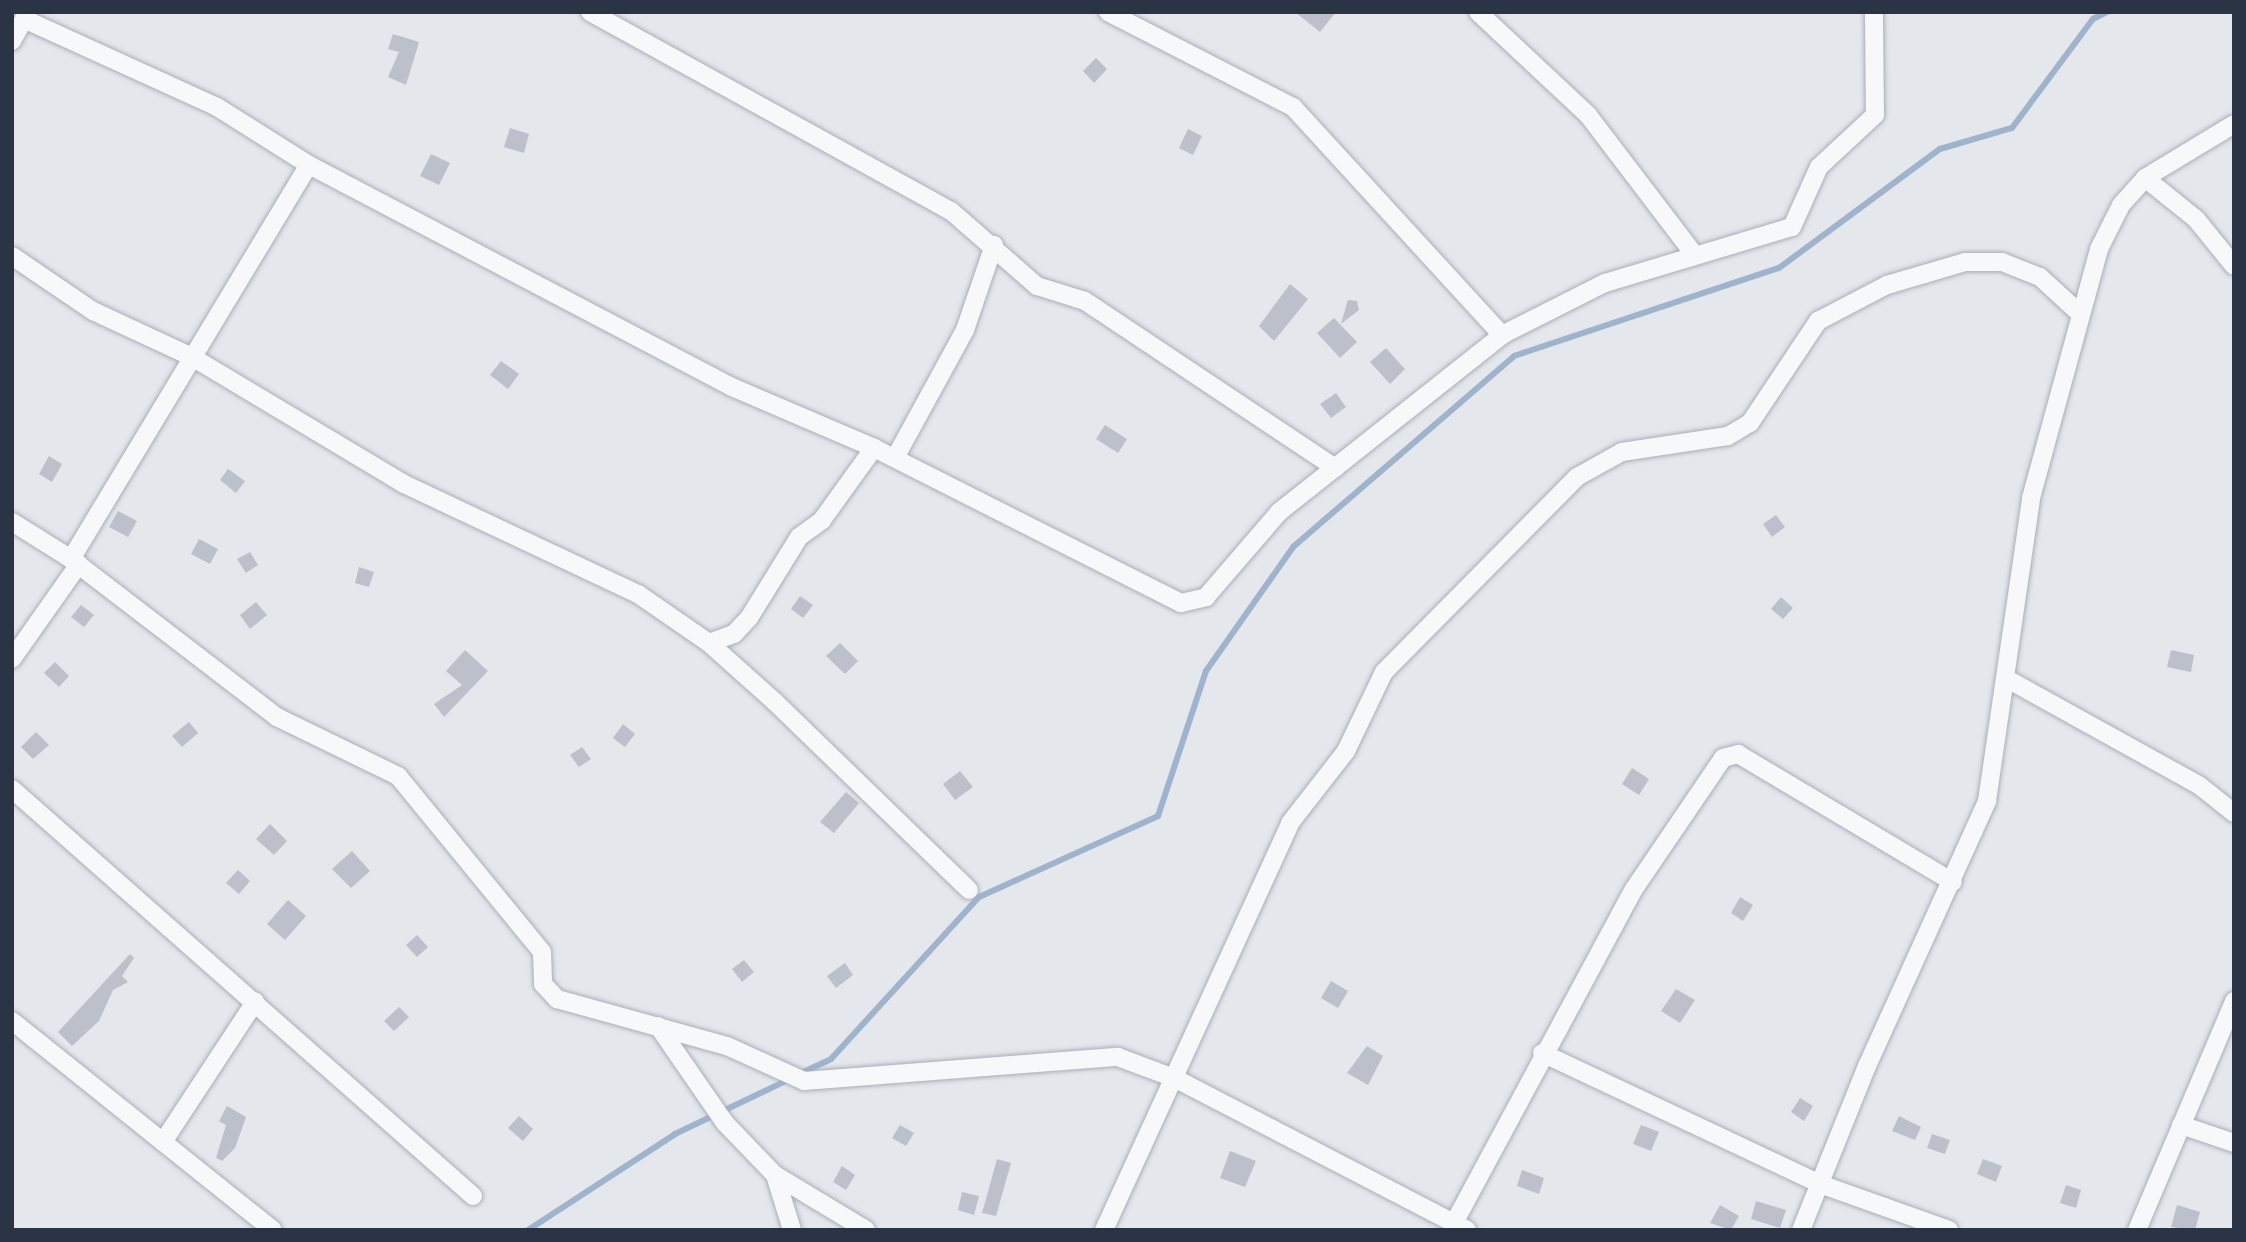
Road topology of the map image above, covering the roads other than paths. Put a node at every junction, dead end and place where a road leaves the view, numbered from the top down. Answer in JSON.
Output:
{"nodes":[{"id":1,"x":590,"y":12,"type":"edge"},
{"id":2,"x":1108,"y":12,"type":"edge"},
{"id":3,"x":1478,"y":12,"type":"edge"},
{"id":4,"x":1874,"y":12,"type":"edge"},
{"id":5,"x":26,"y":16,"type":"edge"},
{"id":6,"x":12,"y":41,"type":"edge"},
{"id":7,"x":2234,"y":124,"type":"edge"},
{"id":8,"x":309,"y":166,"type":"junction"},
{"id":9,"x":2145,"y":178,"type":"junction"},
{"id":10,"x":994,"y":245,"type":"junction"},
{"id":11,"x":1693,"y":253,"type":"junction"},
{"id":12,"x":12,"y":256,"type":"edge"},
{"id":13,"x":2234,"y":266,"type":"edge"},
{"id":14,"x":2078,"y":312,"type":"junction"},
{"id":15,"x":1502,"y":335,"type":"junction"},
{"id":16,"x":192,"y":357,"type":"junction"},
{"id":17,"x":874,"y":448,"type":"junction"},
{"id":18,"x":895,"y":458,"type":"junction"},
{"id":19,"x":1335,"y":468,"type":"junction"},
{"id":20,"x":12,"y":522,"type":"edge"},
{"id":21,"x":75,"y":561,"type":"junction"},
{"id":22,"x":709,"y":643,"type":"junction"},
{"id":23,"x":12,"y":659,"type":"edge"},
{"id":24,"x":2009,"y":680,"type":"junction"},
{"id":25,"x":12,"y":789,"type":"edge"},
{"id":26,"x":2234,"y":813,"type":"edge"},
{"id":27,"x":1953,"y":881,"type":"junction"},
{"id":28,"x":969,"y":890,"type":"dead end"},
{"id":29,"x":2234,"y":1001,"type":"edge"},
{"id":30,"x":255,"y":1002,"type":"junction"},
{"id":31,"x":12,"y":1021,"type":"edge"},
{"id":32,"x":658,"y":1026,"type":"junction"},
{"id":33,"x":1542,"y":1053,"type":"junction"},
{"id":34,"x":1174,"y":1078,"type":"junction"},
{"id":35,"x":2181,"y":1125,"type":"junction"},
{"id":36,"x":163,"y":1142,"type":"junction"},
{"id":37,"x":2234,"y":1143,"type":"edge"},
{"id":38,"x":775,"y":1175,"type":"junction"},
{"id":39,"x":1821,"y":1184,"type":"junction"},
{"id":40,"x":473,"y":1196,"type":"dead end"},
{"id":41,"x":1461,"y":1227,"type":"edge"},
{"id":42,"x":273,"y":1230,"type":"edge"},
{"id":43,"x":792,"y":1230,"type":"edge"},
{"id":44,"x":866,"y":1230,"type":"edge"},
{"id":45,"x":1104,"y":1230,"type":"edge"},
{"id":46,"x":1801,"y":1230,"type":"edge"},
{"id":47,"x":1949,"y":1230,"type":"edge"},
{"id":48,"x":2137,"y":1230,"type":"edge"}],
"edges":[{"from":1,"to":10,"type":"street"},
{"from":2,"to":15,"type":"street"},
{"from":3,"to":11,"type":"street"},
{"from":4,"to":11,"type":"street"},
{"from":5,"to":6,"type":"street"},
{"from":5,"to":8,"type":"street"},
{"from":7,"to":9,"type":"street"},
{"from":8,"to":16,"type":"street"},
{"from":8,"to":17,"type":"street"},
{"from":9,"to":13,"type":"street"},
{"from":9,"to":14,"type":"street"},
{"from":10,"to":18,"type":"street"},
{"from":10,"to":19,"type":"street"},
{"from":11,"to":15,"type":"street"},
{"from":12,"to":16,"type":"street"},
{"from":14,"to":24,"type":"street"},
{"from":14,"to":34,"type":"street"},
{"from":15,"to":19,"type":"street"},
{"from":16,"to":21,"type":"street"},
{"from":16,"to":22,"type":"street"},
{"from":17,"to":18,"type":"street"},
{"from":17,"to":22,"type":"street"},
{"from":18,"to":19,"type":"street"},
{"from":20,"to":21,"type":"street"},
{"from":21,"to":23,"type":"street"},
{"from":21,"to":32,"type":"street"},
{"from":22,"to":28,"type":"street"},
{"from":24,"to":26,"type":"street"},
{"from":24,"to":27,"type":"street"},
{"from":25,"to":30,"type":"street"},
{"from":27,"to":33,"type":"street"},
{"from":27,"to":39,"type":"street"},
{"from":29,"to":35,"type":"street"},
{"from":30,"to":36,"type":"street"},
{"from":30,"to":40,"type":"street"},
{"from":31,"to":36,"type":"street"},
{"from":32,"to":34,"type":"street"},
{"from":32,"to":38,"type":"street"},
{"from":33,"to":39,"type":"street"},
{"from":33,"to":41,"type":"street"},
{"from":34,"to":41,"type":"street"},
{"from":34,"to":45,"type":"street"},
{"from":35,"to":37,"type":"street"},
{"from":35,"to":48,"type":"street"},
{"from":36,"to":42,"type":"street"},
{"from":38,"to":43,"type":"street"},
{"from":38,"to":44,"type":"street"},
{"from":39,"to":46,"type":"street"},
{"from":39,"to":47,"type":"street"}]}
